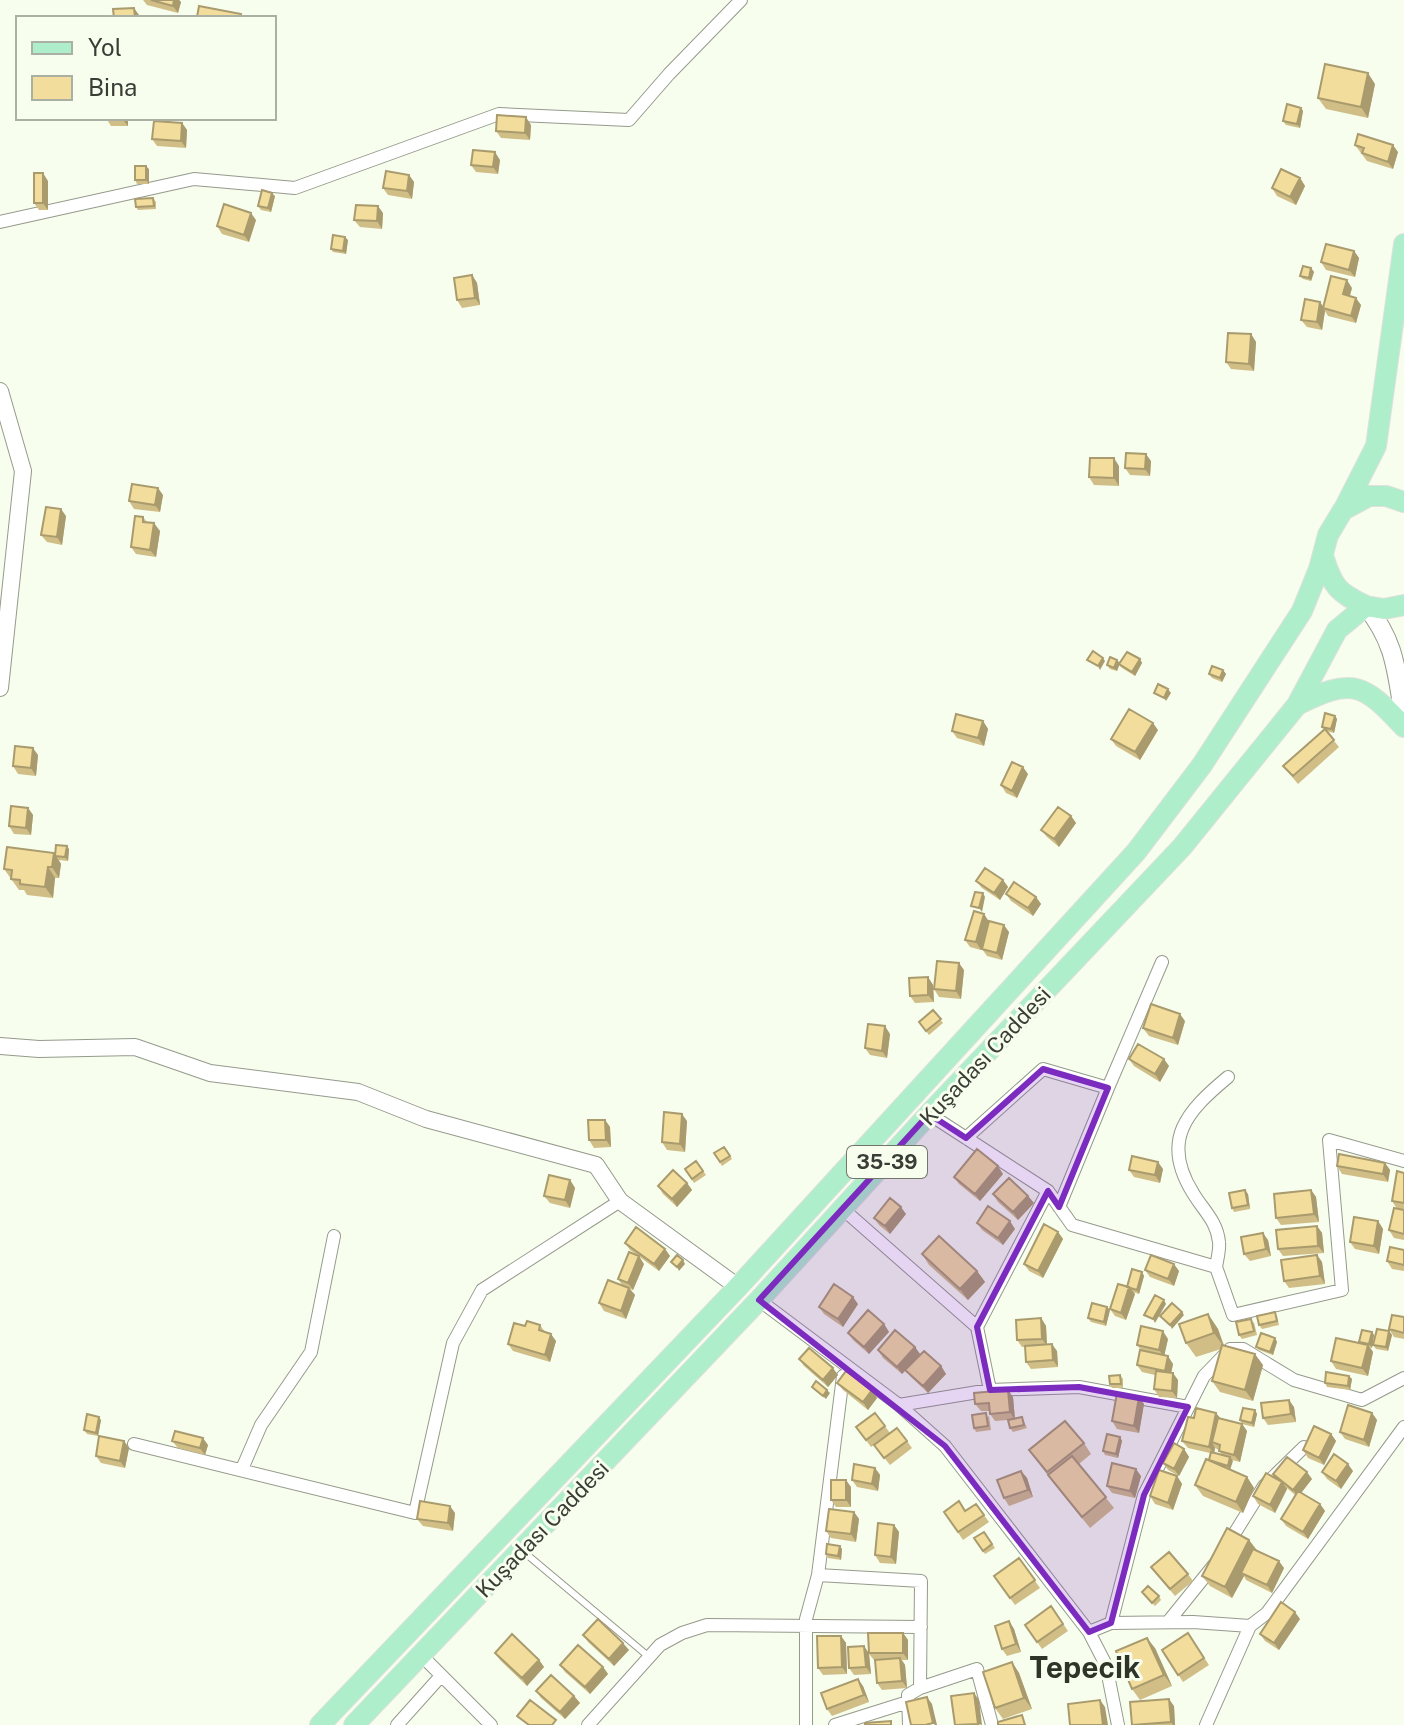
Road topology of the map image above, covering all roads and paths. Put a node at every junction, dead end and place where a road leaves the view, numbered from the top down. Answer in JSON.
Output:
{"nodes":[{"id":1,"x":741,"y":0,"type":"edge"},
{"id":2,"x":0,"y":222,"type":"edge"},
{"id":3,"x":1404,"y":244,"type":"edge"},
{"id":4,"x":0,"y":391,"type":"edge"},
{"id":5,"x":1404,"y":502,"type":"edge"},
{"id":6,"x":1343,"y":510,"type":"junction"},
{"id":7,"x":1323,"y":556,"type":"junction"},
{"id":8,"x":1404,"y":605,"type":"edge"},
{"id":9,"x":1366,"y":606,"type":"junction"},
{"id":10,"x":0,"y":688,"type":"edge"},
{"id":11,"x":1297,"y":705,"type":"junction"},
{"id":12,"x":1404,"y":716,"type":"edge"},
{"id":13,"x":1404,"y":727,"type":"edge"},
{"id":14,"x":1162,"y":962,"type":"dead end"},
{"id":15,"x":0,"y":1046,"type":"edge"},
{"id":16,"x":1228,"y":1077,"type":"dead end"},
{"id":17,"x":1108,"y":1088,"type":"junction"},
{"id":18,"x":929,"y":1114,"type":"junction"},
{"id":19,"x":966,"y":1138,"type":"junction"},
{"id":20,"x":1404,"y":1161,"type":"edge"},
{"id":21,"x":1048,"y":1191,"type":"junction"},
{"id":22,"x":620,"y":1201,"type":"junction"},
{"id":23,"x":1059,"y":1207,"type":"junction"},
{"id":24,"x":844,"y":1210,"type":"junction"},
{"id":25,"x":334,"y":1236,"type":"dead end"},
{"id":26,"x":1216,"y":1267,"type":"junction"},
{"id":27,"x":738,"y":1287,"type":"junction"},
{"id":28,"x":759,"y":1300,"type":"junction"},
{"id":29,"x":977,"y":1327,"type":"junction"},
{"id":30,"x":844,"y":1365,"type":"junction"},
{"id":31,"x":1404,"y":1378,"type":"edge"},
{"id":32,"x":990,"y":1390,"type":"junction"},
{"id":33,"x":899,"y":1405,"type":"junction"},
{"id":34,"x":1188,"y":1407,"type":"junction"},
{"id":35,"x":1404,"y":1427,"type":"edge"},
{"id":36,"x":134,"y":1444,"type":"dead end"},
{"id":37,"x":1304,"y":1447,"type":"edge"},
{"id":38,"x":242,"y":1469,"type":"junction"},
{"id":39,"x":522,"y":1550,"type":"junction"},
{"id":40,"x":818,"y":1575,"type":"junction"},
{"id":41,"x":1168,"y":1622,"type":"junction"},
{"id":42,"x":1111,"y":1623,"type":"junction"},
{"id":43,"x":806,"y":1624,"type":"junction"},
{"id":44,"x":1250,"y":1626,"type":"junction"},
{"id":45,"x":921,"y":1627,"type":"junction"},
{"id":46,"x":1089,"y":1632,"type":"junction"},
{"id":47,"x":422,"y":1656,"type":"junction"},
{"id":48,"x":649,"y":1658,"type":"junction"},
{"id":49,"x":440,"y":1677,"type":"junction"},
{"id":50,"x":920,"y":1688,"type":"junction"},
{"id":51,"x":908,"y":1702,"type":"junction"},
{"id":52,"x":1208,"y":1724,"type":"edge"},
{"id":53,"x":320,"y":1725,"type":"edge"},
{"id":54,"x":354,"y":1725,"type":"edge"},
{"id":55,"x":397,"y":1725,"type":"edge"},
{"id":56,"x":491,"y":1725,"type":"edge"},
{"id":57,"x":588,"y":1725,"type":"edge"},
{"id":58,"x":806,"y":1725,"type":"edge"},
{"id":59,"x":835,"y":1725,"type":"edge"},
{"id":60,"x":909,"y":1725,"type":"edge"},
{"id":61,"x":992,"y":1725,"type":"edge"},
{"id":62,"x":1118,"y":1725,"type":"edge"}],
"edges":[{"from":1,"to":2,"type":"street"},
{"from":3,"to":6,"type":"main road"},
{"from":4,"to":10,"type":"street"},
{"from":5,"to":6,"type":"main road"},
{"from":6,"to":7,"type":"main road","name":"Kuşadası Caddesi"},
{"from":7,"to":9,"type":"main road"},
{"from":7,"to":27,"type":"main road","name":"Kuşadası Caddesi","number":"35-39"},
{"from":8,"to":9,"type":"main road"},
{"from":9,"to":11,"type":"main road","name":"Kuşadası Caddesi","number":"35-39"},
{"from":9,"to":12,"type":"main road"},
{"from":11,"to":13,"type":"main road"},
{"from":11,"to":18,"type":"main road","name":"Kuşadası Caddesi","number":"35-39"},
{"from":14,"to":17,"type":"street"},
{"from":15,"to":22,"type":"street"},
{"from":16,"to":26,"type":"street"},
{"from":17,"to":19,"type":"street"},
{"from":17,"to":23,"type":"street"},
{"from":18,"to":19,"type":"street"},
{"from":18,"to":24,"type":"main road","name":"Kuşadası Caddesi","number":"35-39"},
{"from":19,"to":21,"type":"street"},
{"from":20,"to":26,"type":"street"},
{"from":21,"to":23,"type":"street"},
{"from":21,"to":29,"type":"street"},
{"from":22,"to":27,"type":"street"},
{"from":22,"to":38,"type":"street"},
{"from":23,"to":26,"type":"street"},
{"from":24,"to":28,"type":"main road","name":"Kuşadası Caddesi","number":"35-39"},
{"from":24,"to":29,"type":"street"},
{"from":25,"to":38,"type":"street"},
{"from":27,"to":53,"type":"main road","name":"Kuşadası Caddesi","number":"35-39"},
{"from":28,"to":30,"type":"street"},
{"from":28,"to":39,"type":"main road","name":"Kuşadası Caddesi","number":"35-39"},
{"from":29,"to":32,"type":"street"},
{"from":30,"to":33,"type":"street"},
{"from":30,"to":40,"type":"street"},
{"from":31,"to":34,"type":"street"},
{"from":32,"to":33,"type":"street"},
{"from":32,"to":34,"type":"street"},
{"from":33,"to":46,"type":"street"},
{"from":34,"to":42,"type":"street"},
{"from":35,"to":44,"type":"street"},
{"from":36,"to":38,"type":"street"},
{"from":37,"to":41,"type":"street"},
{"from":39,"to":47,"type":"main road","name":"Kuşadası Caddesi","number":"35-39"},
{"from":39,"to":48,"type":"lane"},
{"from":40,"to":43,"type":"street"},
{"from":40,"to":45,"type":"street"},
{"from":41,"to":42,"type":"street"},
{"from":41,"to":44,"type":"street"},
{"from":42,"to":46,"type":"street"},
{"from":43,"to":45,"type":"street"},
{"from":43,"to":48,"type":"street"},
{"from":43,"to":58,"type":"street"},
{"from":44,"to":52,"type":"street"},
{"from":45,"to":50,"type":"street"},
{"from":46,"to":62,"type":"street"},
{"from":47,"to":49,"type":"street"},
{"from":47,"to":54,"type":"main road","name":"Kuşadası Caddesi","number":"35-39"},
{"from":48,"to":57,"type":"street"},
{"from":49,"to":55,"type":"street"},
{"from":49,"to":56,"type":"street"},
{"from":50,"to":51,"type":"street"},
{"from":50,"to":61,"type":"street"},
{"from":51,"to":59,"type":"street"},
{"from":51,"to":60,"type":"street"}]}
